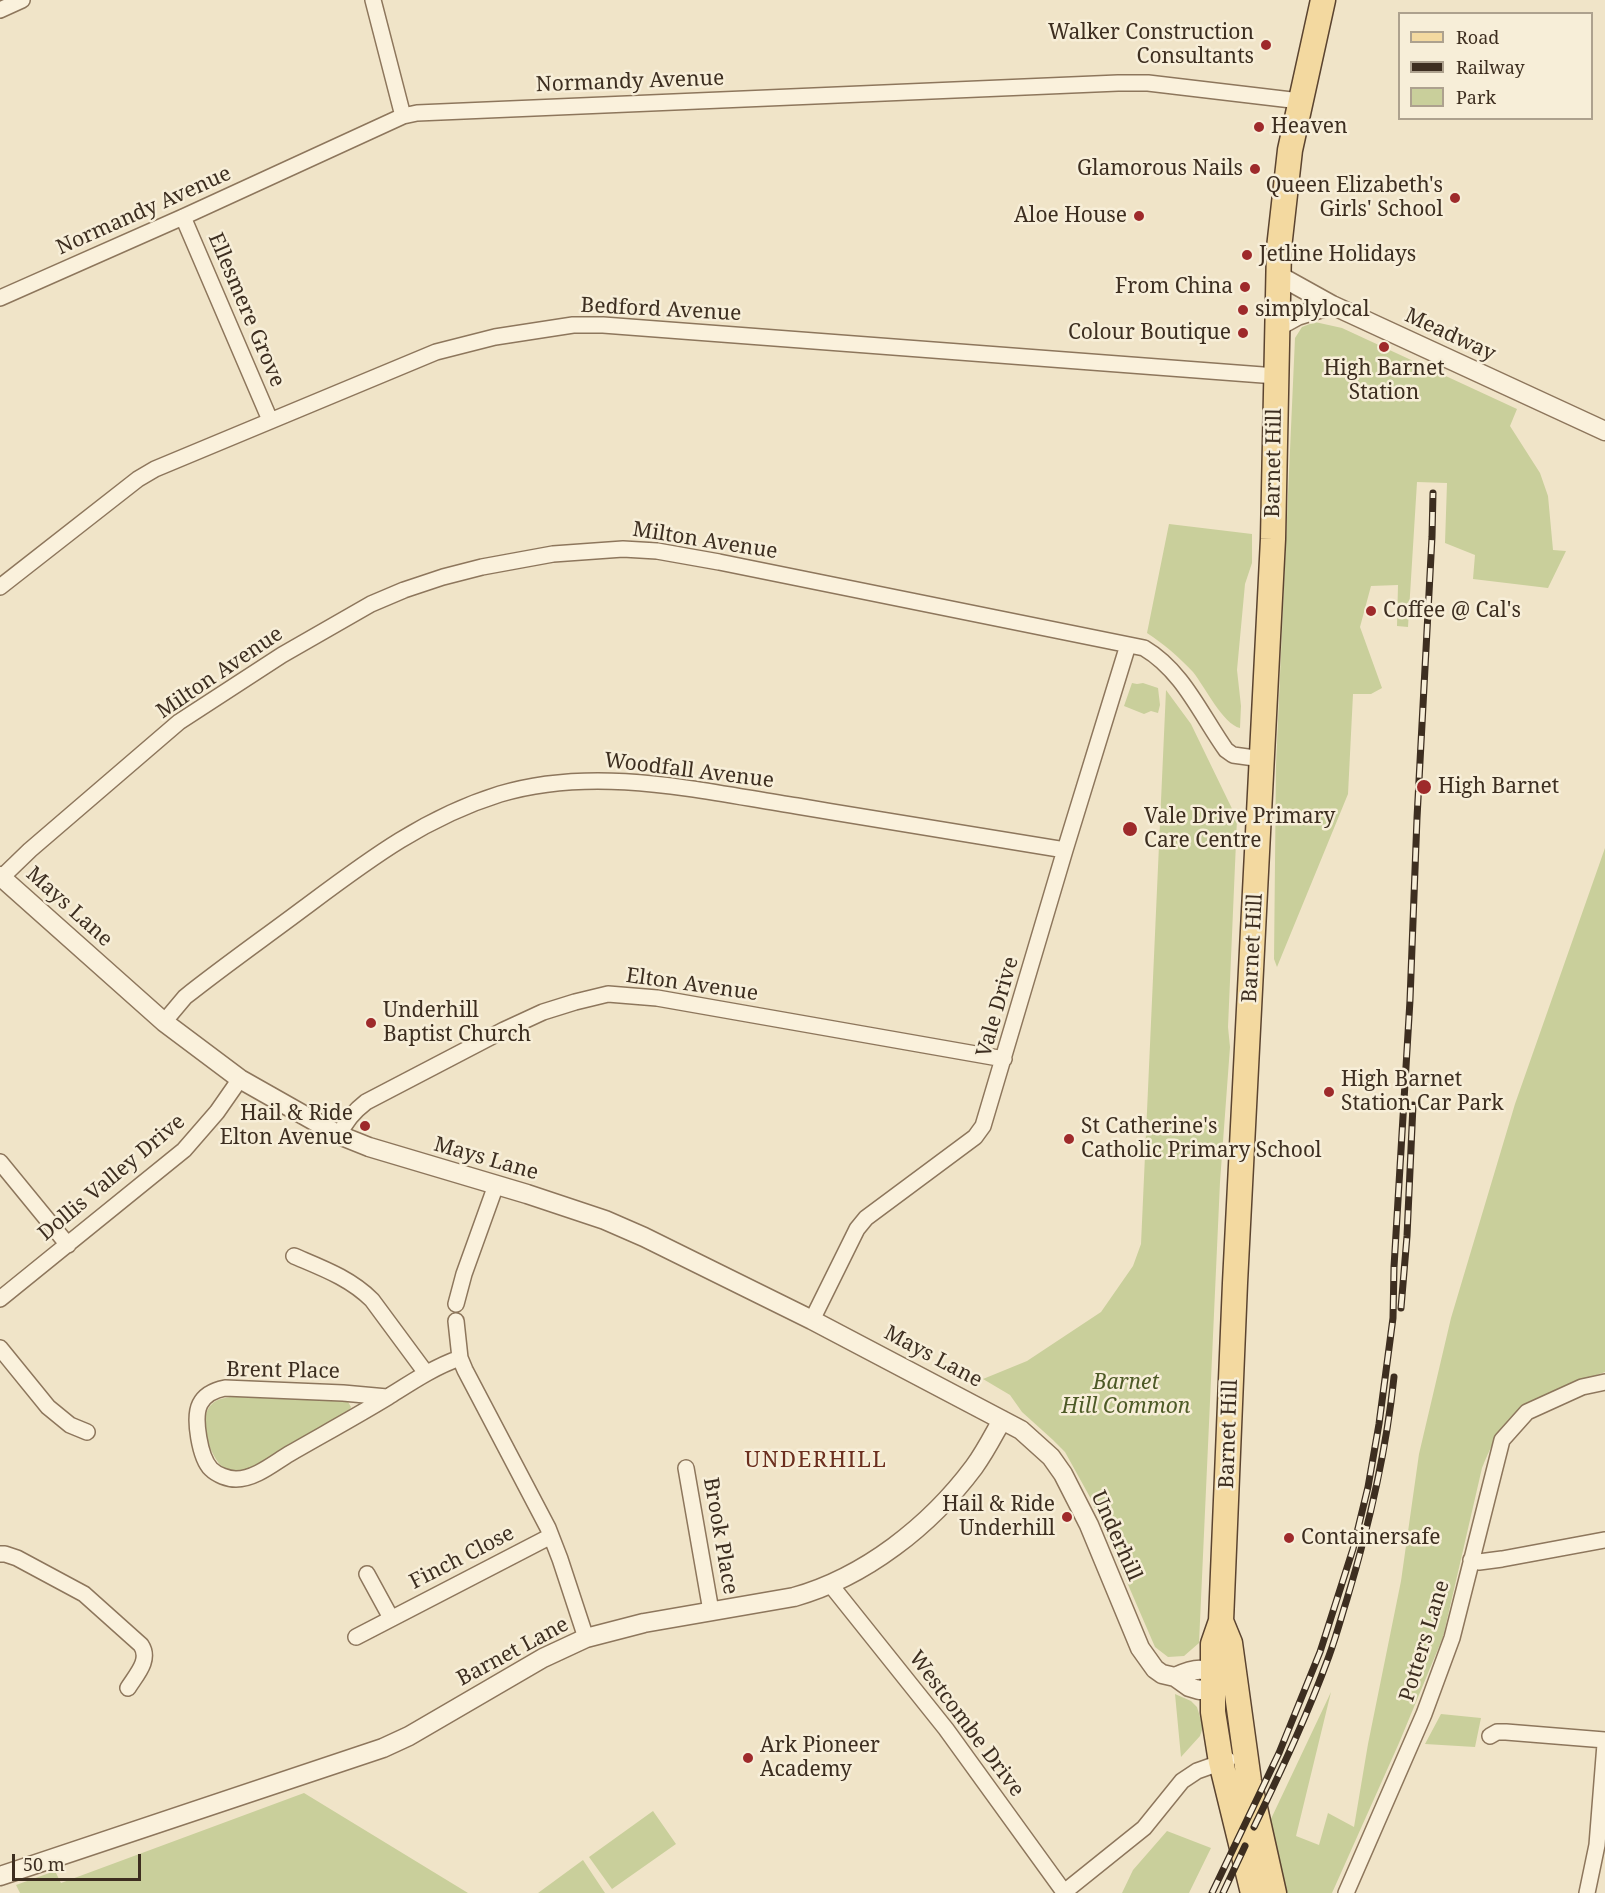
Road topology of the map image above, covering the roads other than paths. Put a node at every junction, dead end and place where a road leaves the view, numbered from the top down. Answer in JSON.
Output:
{"nodes":[{"id":1,"x":22,"y":0,"type":"edge"},
{"id":2,"x":374,"y":0,"type":"edge"},
{"id":3,"x":1323,"y":0,"type":"edge"},
{"id":4,"x":0,"y":10,"type":"edge"},
{"id":5,"x":1300,"y":101,"type":"junction"},
{"id":6,"x":403,"y":116,"type":"junction"},
{"id":7,"x":183,"y":217,"type":"junction"},
{"id":8,"x":1278,"y":275,"type":"junction"},
{"id":9,"x":0,"y":298,"type":"edge"},
{"id":10,"x":1332,"y":305,"type":"junction"},
{"id":11,"x":1277,"y":327,"type":"junction"},
{"id":12,"x":1276,"y":376,"type":"junction"},
{"id":13,"x":270,"y":420,"type":"junction"},
{"id":14,"x":1605,"y":431,"type":"edge"},
{"id":15,"x":0,"y":587,"type":"edge"},
{"id":16,"x":1128,"y":645,"type":"junction"},
{"id":17,"x":1262,"y":759,"type":"junction"},
{"id":18,"x":1065,"y":850,"type":"junction"},
{"id":19,"x":1,"y":876,"type":"edge"},
{"id":20,"x":164,"y":1022,"type":"junction"},
{"id":21,"x":1004,"y":1059,"type":"junction"},
{"id":22,"x":240,"y":1079,"type":"junction"},
{"id":23,"x":339,"y":1135,"type":"junction"},
{"id":24,"x":0,"y":1162,"type":"edge"},
{"id":25,"x":496,"y":1185,"type":"junction"},
{"id":26,"x":68,"y":1245,"type":"junction"},
{"id":27,"x":294,"y":1256,"type":"dead end"},
{"id":28,"x":0,"y":1299,"type":"edge"},
{"id":29,"x":456,"y":1304,"type":"dead end"},
{"id":30,"x":812,"y":1320,"type":"junction"},
{"id":31,"x":456,"y":1321,"type":"dead end"},
{"id":32,"x":0,"y":1348,"type":"edge"},
{"id":33,"x":460,"y":1358,"type":"junction"},
{"id":34,"x":426,"y":1373,"type":"junction"},
{"id":35,"x":1605,"y":1382,"type":"edge"},
{"id":36,"x":387,"y":1397,"type":"junction"},
{"id":37,"x":1002,"y":1420,"type":"junction"},
{"id":38,"x":87,"y":1432,"type":"dead end"},
{"id":39,"x":687,"y":1468,"type":"dead end"},
{"id":40,"x":551,"y":1536,"type":"junction"},
{"id":41,"x":1604,"y":1540,"type":"edge"},
{"id":42,"x":0,"y":1554,"type":"edge"},
{"id":43,"x":1471,"y":1560,"type":"junction"},
{"id":44,"x":367,"y":1574,"type":"dead end"},
{"id":45,"x":830,"y":1584,"type":"junction"},
{"id":46,"x":711,"y":1611,"type":"junction"},
{"id":47,"x":391,"y":1617,"type":"junction"},
{"id":48,"x":356,"y":1637,"type":"dead end"},
{"id":49,"x":585,"y":1638,"type":"junction"},
{"id":50,"x":1221,"y":1679,"type":"junction"},
{"id":51,"x":128,"y":1688,"type":"dead end"},
{"id":52,"x":1241,"y":1733,"type":"junction"},
{"id":53,"x":1490,"y":1736,"type":"dead end"},
{"id":54,"x":1605,"y":1742,"type":"edge"},
{"id":55,"x":1225,"y":1761,"type":"junction"},
{"id":56,"x":1249,"y":1781,"type":"junction"},
{"id":57,"x":0,"y":1876,"type":"edge"},
{"id":58,"x":1063,"y":1892,"type":"edge"},
{"id":59,"x":1252,"y":1893,"type":"edge"},
{"id":60,"x":1274,"y":1893,"type":"edge"},
{"id":61,"x":1346,"y":1893,"type":"edge"},
{"id":62,"x":1587,"y":1893,"type":"edge"}],
"edges":[{"from":1,"to":4,"type":"street"},
{"from":2,"to":6,"type":"street"},
{"from":3,"to":5,"type":"main road","name":"Barnet Hill"},
{"from":5,"to":6,"type":"street","name":"Normandy Avenue"},
{"from":5,"to":8,"type":"main road","name":"Barnet Hill"},
{"from":6,"to":7,"type":"street","name":"Normandy Avenue"},
{"from":7,"to":9,"type":"street","name":"Normandy Avenue"},
{"from":7,"to":13,"type":"street","name":"Ellesmere Grove"},
{"from":8,"to":10,"type":"street","name":"Meadway"},
{"from":8,"to":11,"type":"main road","name":"Barnet Hill"},
{"from":10,"to":11,"type":"street"},
{"from":10,"to":14,"type":"street","name":"Meadway"},
{"from":11,"to":12,"type":"main road","name":"Barnet Hill"},
{"from":12,"to":13,"type":"street","name":"Bedford Avenue"},
{"from":12,"to":17,"type":"main road","name":"Barnet Hill"},
{"from":13,"to":15,"type":"street","name":"Bedford Avenue"},
{"from":16,"to":17,"type":"street","name":"Milton Avenue"},
{"from":16,"to":18,"type":"street","name":"Vale Drive"},
{"from":16,"to":19,"type":"street","name":"Milton Avenue"},
{"from":17,"to":50,"type":"main road","name":"Barnet Hill"},
{"from":18,"to":20,"type":"street","name":"Woodfall Avenue"},
{"from":18,"to":21,"type":"street","name":"Vale Drive"},
{"from":19,"to":20,"type":"street","name":"Mays Lane"},
{"from":20,"to":22,"type":"street","name":"Mays Lane"},
{"from":21,"to":23,"type":"street","name":"Elton Avenue"},
{"from":21,"to":30,"type":"street","name":"Vale Drive"},
{"from":22,"to":23,"type":"street","name":"Mays Lane"},
{"from":22,"to":26,"type":"street","name":"Dollis Valley Drive"},
{"from":23,"to":25,"type":"street","name":"Mays Lane"},
{"from":24,"to":26,"type":"street"},
{"from":25,"to":29,"type":"street"},
{"from":25,"to":30,"type":"street","name":"Mays Lane"},
{"from":26,"to":28,"type":"street","name":"Dollis Valley Drive"},
{"from":27,"to":34,"type":"street"},
{"from":30,"to":37,"type":"street","name":"Mays Lane"},
{"from":31,"to":33,"type":"street"},
{"from":32,"to":38,"type":"street"},
{"from":33,"to":34,"type":"street","name":"Brent Place"},
{"from":33,"to":40,"type":"street"},
{"from":34,"to":36,"type":"street","name":"Brent Place"},
{"from":35,"to":43,"type":"street","name":"Potters Lane"},
{"from":36,"to":36,"type":"street","name":"Brent Place"},
{"from":37,"to":45,"type":"street","name":"Barnet Lane"},
{"from":37,"to":50,"type":"street","name":"Underhill"},
{"from":39,"to":46,"type":"street","name":"Brook Place"},
{"from":40,"to":47,"type":"street","name":"Finch Close"},
{"from":40,"to":49,"type":"street"},
{"from":41,"to":43,"type":"street"},
{"from":42,"to":51,"type":"street"},
{"from":43,"to":61,"type":"street","name":"Potters Lane"},
{"from":44,"to":47,"type":"street"},
{"from":45,"to":46,"type":"street","name":"Barnet Lane"},
{"from":45,"to":58,"type":"street","name":"Westcombe Drive"},
{"from":46,"to":49,"type":"street","name":"Barnet Lane"},
{"from":47,"to":48,"type":"street","name":"Finch Close"},
{"from":49,"to":57,"type":"street","name":"Barnet Lane"},
{"from":50,"to":52,"type":"main road","name":"Barnet Hill"},
{"from":50,"to":55,"type":"main road","name":"Barnet Hill"},
{"from":52,"to":55,"type":"street"},
{"from":52,"to":56,"type":"main road","name":"Barnet Hill"},
{"from":53,"to":54,"type":"street"},
{"from":54,"to":62,"type":"street"},
{"from":55,"to":56,"type":"street"},
{"from":55,"to":58,"type":"street"},
{"from":55,"to":59,"type":"main road","name":"Barnet Hill"},
{"from":56,"to":60,"type":"main road","name":"Barnet Hill"}]}
